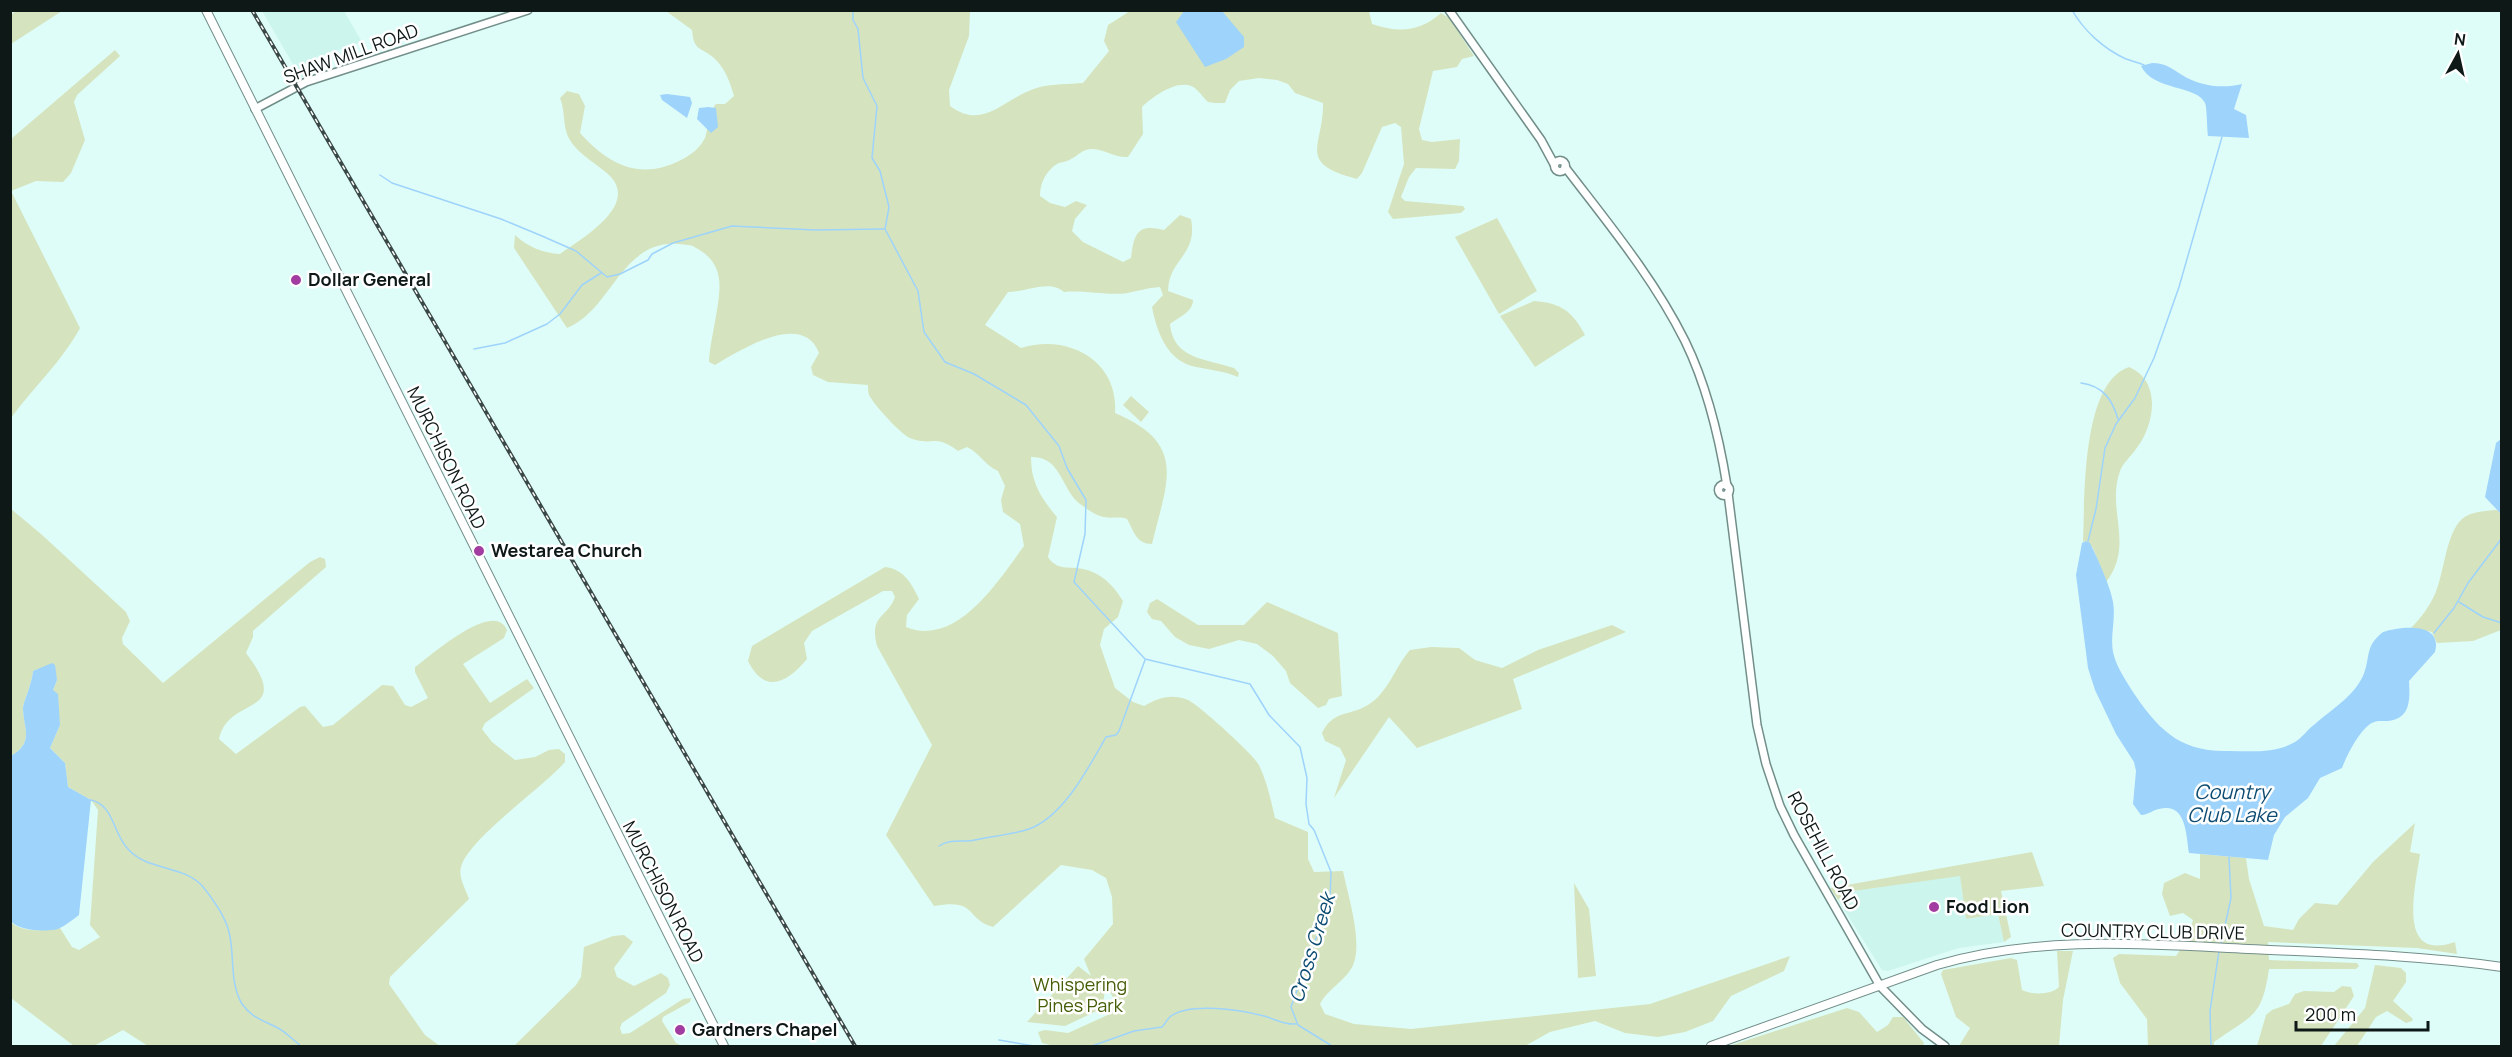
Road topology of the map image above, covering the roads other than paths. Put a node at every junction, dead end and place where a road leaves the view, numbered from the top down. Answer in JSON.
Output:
{"nodes":[{"id":1,"x":206,"y":10,"type":"edge"},
{"id":2,"x":528,"y":10,"type":"edge"},
{"id":3,"x":1449,"y":10,"type":"edge"},
{"id":4,"x":255,"y":109,"type":"junction"},
{"id":5,"x":2502,"y":967,"type":"edge"},
{"id":6,"x":1880,"y":986,"type":"junction"},
{"id":7,"x":724,"y":1047,"type":"edge"},
{"id":8,"x":1711,"y":1047,"type":"edge"},
{"id":9,"x":1945,"y":1047,"type":"edge"}],
"edges":[{"from":1,"to":4,"type":"main road","name":"MURCHISON ROAD"},
{"from":2,"to":4,"type":"main road","name":"SHAW MILL ROAD"},
{"from":3,"to":6,"type":"main road","name":"ROSEHILL ROAD"},
{"from":4,"to":7,"type":"main road","name":"MURCHISON ROAD"},
{"from":5,"to":6,"type":"main road","name":"COUNTRY CLUB DRIVE"},
{"from":6,"to":8,"type":"main road","name":"COUNTRY CLUB DRIVE"},
{"from":6,"to":9,"type":"main road","name":"ROSEHILL ROAD"}]}
